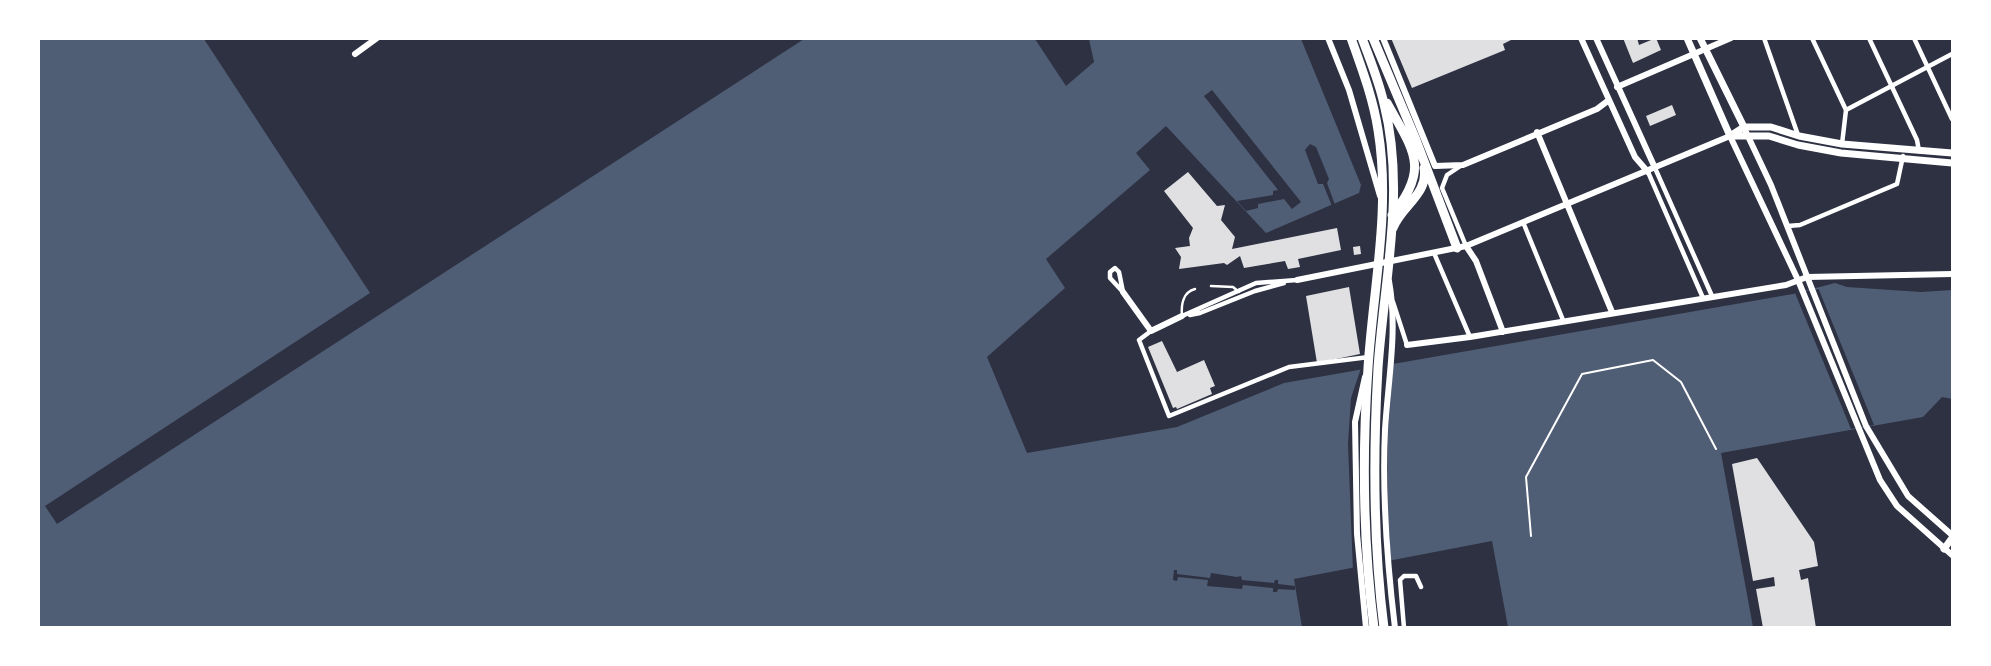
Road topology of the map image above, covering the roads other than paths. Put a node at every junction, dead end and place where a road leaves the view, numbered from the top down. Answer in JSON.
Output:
{"nodes":[{"id":1,"x":377,"y":38,"type":"edge"},
{"id":2,"x":1328,"y":38,"type":"edge"},
{"id":3,"x":1350,"y":38,"type":"edge"},
{"id":4,"x":1362,"y":38,"type":"edge"},
{"id":5,"x":1373,"y":38,"type":"edge"},
{"id":6,"x":1383,"y":38,"type":"edge"},
{"id":7,"x":1581,"y":38,"type":"edge"},
{"id":8,"x":1596,"y":38,"type":"edge"},
{"id":9,"x":1686,"y":38,"type":"edge"},
{"id":10,"x":1700,"y":38,"type":"edge"},
{"id":11,"x":1731,"y":38,"type":"edge"},
{"id":12,"x":1764,"y":38,"type":"edge"},
{"id":13,"x":1812,"y":38,"type":"edge"},
{"id":14,"x":1869,"y":38,"type":"edge"},
{"id":15,"x":1914,"y":38,"type":"edge"},
{"id":16,"x":1704,"y":49,"type":"junction"},
{"id":17,"x":1693,"y":53,"type":"junction"},
{"id":18,"x":355,"y":54,"type":"dead end"},
{"id":19,"x":1952,"y":54,"type":"edge"},
{"id":20,"x":1928,"y":67,"type":"junction"},
{"id":21,"x":1891,"y":86,"type":"junction"},
{"id":22,"x":1617,"y":87,"type":"junction"},
{"id":23,"x":1609,"y":100,"type":"junction"},
{"id":24,"x":1846,"y":110,"type":"junction"},
{"id":25,"x":1952,"y":119,"type":"edge"},
{"id":26,"x":1744,"y":127,"type":"junction"},
{"id":27,"x":1537,"y":132,"type":"junction"},
{"id":28,"x":1730,"y":136,"type":"junction"},
{"id":29,"x":1748,"y":136,"type":"junction"},
{"id":30,"x":1799,"y":136,"type":"junction"},
{"id":31,"x":1416,"y":140,"type":"junction"},
{"id":32,"x":1842,"y":144,"type":"junction"},
{"id":33,"x":1903,"y":149,"type":"junction"},
{"id":34,"x":1919,"y":150,"type":"junction"},
{"id":35,"x":1952,"y":153,"type":"edge"},
{"id":36,"x":1902,"y":159,"type":"junction"},
{"id":37,"x":1952,"y":163,"type":"edge"},
{"id":38,"x":1463,"y":165,"type":"junction"},
{"id":39,"x":1651,"y":170,"type":"junction"},
{"id":40,"x":1565,"y":204,"type":"junction"},
{"id":41,"x":1523,"y":222,"type":"junction"},
{"id":42,"x":1788,"y":226,"type":"junction"},
{"id":43,"x":1462,"y":247,"type":"junction"},
{"id":44,"x":1434,"y":253,"type":"junction"},
{"id":45,"x":1383,"y":262,"type":"junction"},
{"id":46,"x":1952,"y":274,"type":"edge"},
{"id":47,"x":1807,"y":277,"type":"junction"},
{"id":48,"x":1297,"y":280,"type":"junction"},
{"id":49,"x":1798,"y":280,"type":"junction"},
{"id":50,"x":1211,"y":286,"type":"dead end"},
{"id":51,"x":1195,"y":289,"type":"dead end"},
{"id":52,"x":1807,"y":291,"type":"junction"},
{"id":53,"x":1123,"y":292,"type":"junction"},
{"id":54,"x":1238,"y":292,"type":"junction"},
{"id":55,"x":1712,"y":296,"type":"junction"},
{"id":56,"x":1703,"y":298,"type":"junction"},
{"id":57,"x":1393,"y":302,"type":"junction"},
{"id":58,"x":1612,"y":312,"type":"junction"},
{"id":59,"x":1182,"y":316,"type":"junction"},
{"id":60,"x":1563,"y":320,"type":"junction"},
{"id":61,"x":1151,"y":331,"type":"junction"},
{"id":62,"x":1503,"y":331,"type":"junction"},
{"id":63,"x":1470,"y":337,"type":"junction"},
{"id":64,"x":1407,"y":345,"type":"joint"},
{"id":65,"x":1371,"y":357,"type":"junction"},
{"id":66,"x":1863,"y":427,"type":"junction"},
{"id":67,"x":1952,"y":537,"type":"edge"},
{"id":68,"x":1944,"y":549,"type":"junction"},
{"id":69,"x":1952,"y":555,"type":"edge"},
{"id":70,"x":1421,"y":587,"type":"dead end"},
{"id":71,"x":1394,"y":627,"type":"edge"},
{"id":72,"x":1366,"y":628,"type":"edge"},
{"id":73,"x":1374,"y":628,"type":"edge"},
{"id":74,"x":1384,"y":628,"type":"edge"},
{"id":75,"x":1404,"y":628,"type":"edge"}],
"edges":[{"from":1,"to":18,"type":"street"},
{"from":2,"to":45,"type":"street"},
{"from":3,"to":45,"type":"highway"},
{"from":3,"to":73,"type":"highway"},
{"from":4,"to":74,"type":"highway"},
{"from":5,"to":31,"type":"highway"},
{"from":6,"to":38,"type":"street"},
{"from":7,"to":23,"type":"street"},
{"from":8,"to":22,"type":"street"},
{"from":9,"to":17,"type":"main road"},
{"from":10,"to":16,"type":"main road"},
{"from":11,"to":16,"type":"street"},
{"from":12,"to":30,"type":"street"},
{"from":13,"to":24,"type":"street"},
{"from":14,"to":21,"type":"street"},
{"from":15,"to":20,"type":"street"},
{"from":16,"to":17,"type":"street"},
{"from":16,"to":26,"type":"main road"},
{"from":17,"to":22,"type":"street"},
{"from":17,"to":28,"type":"main road"},
{"from":19,"to":20,"type":"street"},
{"from":20,"to":21,"type":"street"},
{"from":20,"to":25,"type":"street"},
{"from":21,"to":24,"type":"street"},
{"from":21,"to":34,"type":"street"},
{"from":22,"to":39,"type":"street"},
{"from":23,"to":27,"type":"street"},
{"from":23,"to":39,"type":"street"},
{"from":24,"to":32,"type":"street"},
{"from":26,"to":28,"type":"main road"},
{"from":26,"to":29,"type":"street"},
{"from":26,"to":30,"type":"main road"},
{"from":27,"to":38,"type":"street"},
{"from":27,"to":40,"type":"street"},
{"from":28,"to":29,"type":"main road"},
{"from":28,"to":39,"type":"street"},
{"from":28,"to":49,"type":"street"},
{"from":29,"to":36,"type":"main road"},
{"from":29,"to":42,"type":"street"},
{"from":30,"to":32,"type":"main road"},
{"from":31,"to":43,"type":"highway"},
{"from":31,"to":45,"type":"highway"},
{"from":32,"to":33,"type":"main road"},
{"from":33,"to":34,"type":"main road"},
{"from":33,"to":36,"type":"street"},
{"from":34,"to":35,"type":"main road"},
{"from":36,"to":37,"type":"main road"},
{"from":36,"to":42,"type":"street"},
{"from":38,"to":43,"type":"street"},
{"from":39,"to":40,"type":"street"},
{"from":39,"to":55,"type":"street"},
{"from":39,"to":56,"type":"street"},
{"from":40,"to":41,"type":"street"},
{"from":40,"to":58,"type":"street"},
{"from":41,"to":43,"type":"street"},
{"from":41,"to":60,"type":"street"},
{"from":42,"to":47,"type":"street"},
{"from":43,"to":44,"type":"street"},
{"from":43,"to":62,"type":"street"},
{"from":44,"to":45,"type":"street"},
{"from":44,"to":63,"type":"street"},
{"from":45,"to":48,"type":"street"},
{"from":45,"to":57,"type":"street"},
{"from":45,"to":65,"type":"street"},
{"from":46,"to":47,"type":"street"},
{"from":47,"to":49,"type":"street"},
{"from":47,"to":52,"type":"street"},
{"from":48,"to":54,"type":"street"},
{"from":48,"to":59,"type":"street"},
{"from":49,"to":52,"type":"street"},
{"from":49,"to":55,"type":"street"},
{"from":50,"to":54,"type":"lane"},
{"from":51,"to":59,"type":"lane"},
{"from":52,"to":66,"type":"street"},
{"from":53,"to":53,"type":"street"},
{"from":53,"to":61,"type":"street"},
{"from":54,"to":59,"type":"street"},
{"from":55,"to":56,"type":"street"},
{"from":56,"to":58,"type":"street"},
{"from":57,"to":64,"type":"street"},
{"from":57,"to":71,"type":"street"},
{"from":58,"to":60,"type":"street"},
{"from":59,"to":61,"type":"street"},
{"from":60,"to":62,"type":"street"},
{"from":61,"to":65,"type":"street"},
{"from":62,"to":63,"type":"street"},
{"from":63,"to":64,"type":"street"},
{"from":65,"to":72,"type":"street"},
{"from":66,"to":67,"type":"street"},
{"from":66,"to":68,"type":"street"},
{"from":67,"to":68,"type":"main road"},
{"from":68,"to":69,"type":"street"},
{"from":70,"to":75,"type":"street"}]}
